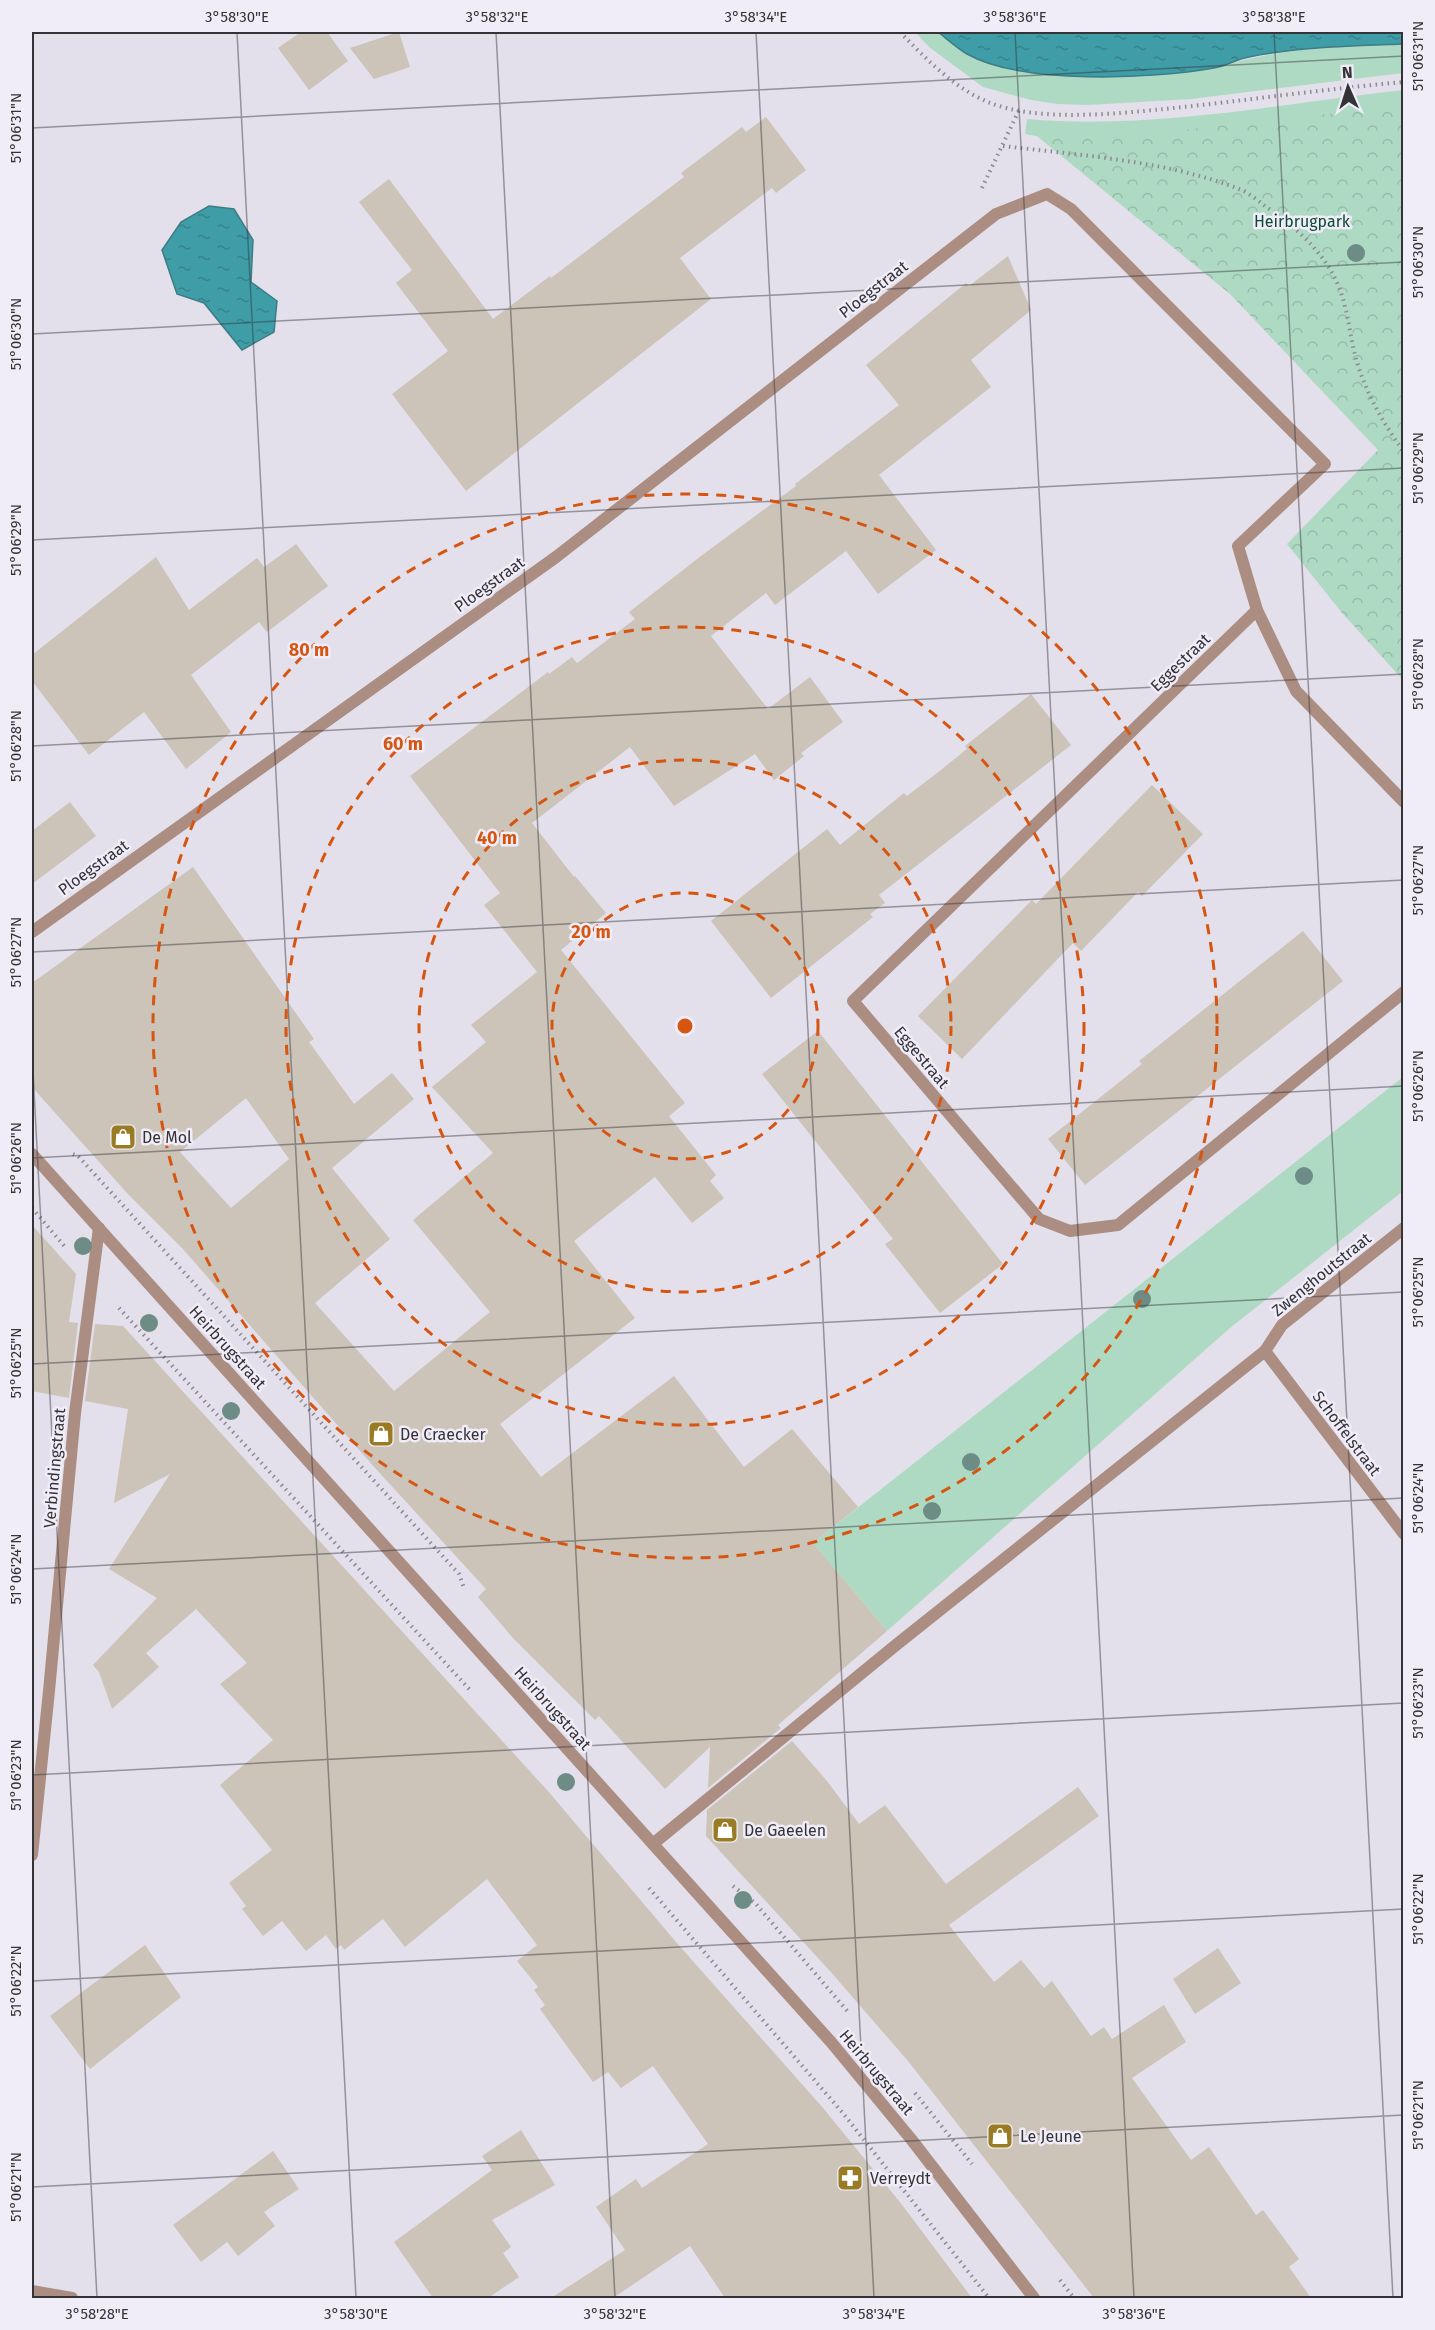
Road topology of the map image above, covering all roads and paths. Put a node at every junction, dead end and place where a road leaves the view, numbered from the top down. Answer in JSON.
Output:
{"nodes":[{"id":1,"x":900,"y":32,"type":"edge"},
{"id":2,"x":1404,"y":82,"type":"edge"},
{"id":3,"x":1019,"y":110,"type":"junction"},
{"id":4,"x":1003,"y":146,"type":"junction"},
{"id":5,"x":980,"y":194,"type":"dead end"},
{"id":6,"x":1404,"y":452,"type":"edge"},
{"id":7,"x":1257,"y":610,"type":"junction"},
{"id":8,"x":1404,"y":802,"type":"edge"},
{"id":9,"x":32,"y":932,"type":"edge"},
{"id":10,"x":1404,"y":992,"type":"edge"},
{"id":11,"x":32,"y":1154,"type":"edge"},
{"id":12,"x":32,"y":1208,"type":"edge"},
{"id":13,"x":99,"y":1228,"type":"junction"},
{"id":14,"x":1404,"y":1228,"type":"edge"},
{"id":15,"x":92,"y":1278,"type":"junction"},
{"id":16,"x":1265,"y":1351,"type":"junction"},
{"id":17,"x":1404,"y":1534,"type":"edge"},
{"id":18,"x":473,"y":1693,"type":"dead end"},
{"id":19,"x":654,"y":1844,"type":"junction"},
{"id":20,"x":32,"y":1855,"type":"edge"},
{"id":21,"x":649,"y":1888,"type":"dead end"},
{"id":22,"x":32,"y":2291,"type":"edge"},
{"id":23,"x":72,"y":2298,"type":"edge"},
{"id":24,"x":989,"y":2298,"type":"edge"},
{"id":25,"x":1034,"y":2298,"type":"edge"}],
"edges":[{"from":1,"to":3,"type":"path"},
{"from":2,"to":3,"type":"path"},
{"from":3,"to":4,"type":"path"},
{"from":4,"to":5,"type":"path"},
{"from":4,"to":6,"type":"path"},
{"from":7,"to":8,"type":"street"},
{"from":7,"to":9,"type":"street","name":"Ploegstraat"},
{"from":7,"to":10,"type":"street","name":"Eggestraat"},
{"from":11,"to":13,"type":"street","name":"Heirbrugstraat"},
{"from":12,"to":15,"type":"path"},
{"from":13,"to":15,"type":"street","name":"Verbindingstraat"},
{"from":13,"to":19,"type":"street","name":"Heirbrugstraat"},
{"from":14,"to":16,"type":"street","name":"Zwenghoutstraat"},
{"from":15,"to":18,"type":"path"},
{"from":15,"to":20,"type":"street","name":"Verbindingstraat"},
{"from":16,"to":17,"type":"street","name":"Schoffelstraat"},
{"from":16,"to":19,"type":"street","name":"Zwenghoutstraat"},
{"from":19,"to":25,"type":"street","name":"Heirbrugstraat"},
{"from":21,"to":24,"type":"path"},
{"from":22,"to":23,"type":"street"}]}
